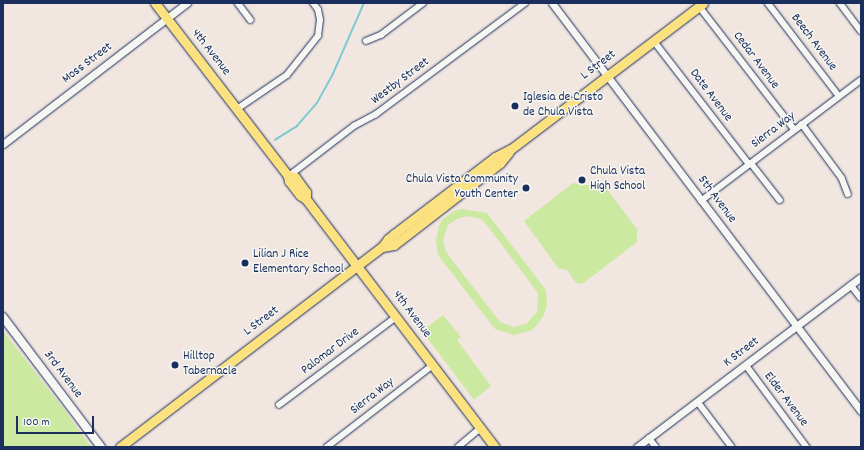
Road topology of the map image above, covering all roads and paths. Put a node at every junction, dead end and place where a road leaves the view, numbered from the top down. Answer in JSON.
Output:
{"nodes":[{"id":1,"x":155,"y":3,"type":"edge"},
{"id":2,"x":187,"y":3,"type":"edge"},
{"id":3,"x":238,"y":3,"type":"edge"},
{"id":4,"x":313,"y":3,"type":"edge"},
{"id":5,"x":423,"y":3,"type":"edge"},
{"id":6,"x":525,"y":3,"type":"edge"},
{"id":7,"x":552,"y":3,"type":"edge"},
{"id":8,"x":768,"y":3,"type":"edge"},
{"id":9,"x":840,"y":3,"type":"edge"},
{"id":10,"x":701,"y":4,"type":"edge"},
{"id":11,"x":167,"y":19,"type":"junction"},
{"id":12,"x":251,"y":20,"type":"dead end"},
{"id":13,"x":861,"y":31,"type":"edge"},
{"id":14,"x":366,"y":41,"type":"dead end"},
{"id":15,"x":654,"y":41,"type":"junction"},
{"id":16,"x":606,"y":77,"type":"junction"},
{"id":17,"x":861,"y":80,"type":"edge"},
{"id":18,"x":840,"y":96,"type":"junction"},
{"id":19,"x":237,"y":109,"type":"junction"},
{"id":20,"x":802,"y":124,"type":"junction"},
{"id":21,"x":794,"y":129,"type":"junction"},
{"id":22,"x":3,"y":144,"type":"edge"},
{"id":23,"x":750,"y":163,"type":"junction"},
{"id":24,"x":288,"y":176,"type":"junction"},
{"id":25,"x":848,"y":194,"type":"dead end"},
{"id":26,"x":701,"y":200,"type":"junction"},
{"id":27,"x":780,"y":200,"type":"dead end"},
{"id":28,"x":357,"y":266,"type":"junction"},
{"id":29,"x":861,"y":277,"type":"edge"},
{"id":30,"x":851,"y":285,"type":"junction"},
{"id":31,"x":861,"y":298,"type":"edge"},
{"id":32,"x":3,"y":317,"type":"edge"},
{"id":33,"x":396,"y":317,"type":"junction"},
{"id":34,"x":797,"y":326,"type":"junction"},
{"id":35,"x":433,"y":365,"type":"junction"},
{"id":36,"x":746,"y":365,"type":"junction"},
{"id":37,"x":698,"y":402,"type":"junction"},
{"id":38,"x":279,"y":405,"type":"dead end"},
{"id":39,"x":861,"y":411,"type":"edge"},
{"id":40,"x":481,"y":428,"type":"junction"},
{"id":41,"x":649,"y":438,"type":"junction"},
{"id":42,"x":101,"y":447,"type":"edge"},
{"id":43,"x":120,"y":447,"type":"edge"},
{"id":44,"x":328,"y":447,"type":"edge"},
{"id":45,"x":458,"y":447,"type":"edge"},
{"id":46,"x":495,"y":447,"type":"edge"},
{"id":47,"x":637,"y":447,"type":"edge"},
{"id":48,"x":656,"y":447,"type":"edge"},
{"id":49,"x":732,"y":447,"type":"edge"},
{"id":50,"x":807,"y":447,"type":"edge"}],
"edges":[{"from":1,"to":11,"type":"main road","name":"4th Avenue"},
{"from":2,"to":11,"type":"street","name":"Moss Street"},
{"from":3,"to":12,"type":"street"},
{"from":4,"to":19,"type":"street"},
{"from":5,"to":14,"type":"street"},
{"from":6,"to":24,"type":"street","name":"Westby Street"},
{"from":7,"to":16,"type":"street","name":"5th Avenue"},
{"from":8,"to":18,"type":"street","name":"Beech Avenue"},
{"from":9,"to":13,"type":"street"},
{"from":10,"to":15,"type":"main road","name":"L Street"},
{"from":10,"to":21,"type":"street","name":"Cedar Avenue"},
{"from":11,"to":19,"type":"main road","name":"4th Avenue"},
{"from":11,"to":22,"type":"street","name":"Moss Street"},
{"from":15,"to":16,"type":"main road","name":"L Street"},
{"from":15,"to":23,"type":"street","name":"Date Avenue"},
{"from":16,"to":26,"type":"street","name":"5th Avenue"},
{"from":16,"to":28,"type":"main road","name":"L Street"},
{"from":17,"to":18,"type":"street","name":"Sierra Way"},
{"from":18,"to":20,"type":"street","name":"Sierra Way"},
{"from":19,"to":24,"type":"main road","name":"4th Avenue"},
{"from":20,"to":21,"type":"street","name":"Sierra Way"},
{"from":20,"to":25,"type":"street"},
{"from":21,"to":23,"type":"street","name":"Sierra Way"},
{"from":23,"to":26,"type":"street","name":"Sierra Way"},
{"from":23,"to":27,"type":"street","name":"Date Avenue"},
{"from":24,"to":28,"type":"main road","name":"4th Avenue"},
{"from":26,"to":34,"type":"street","name":"5th Avenue"},
{"from":28,"to":33,"type":"main road","name":"4th Avenue"},
{"from":28,"to":43,"type":"main road","name":"L Street"},
{"from":29,"to":30,"type":"street","name":"K Street"},
{"from":30,"to":31,"type":"street"},
{"from":30,"to":34,"type":"street","name":"K Street"},
{"from":32,"to":42,"type":"main road","name":"3rd Avenue"},
{"from":33,"to":35,"type":"main road","name":"4th Avenue"},
{"from":33,"to":38,"type":"street","name":"Palomar Drive"},
{"from":34,"to":36,"type":"street","name":"K Street"},
{"from":34,"to":39,"type":"street","name":"5th Avenue"},
{"from":35,"to":40,"type":"main road","name":"4th Avenue"},
{"from":35,"to":44,"type":"street","name":"Sierra Way"},
{"from":36,"to":37,"type":"street","name":"K Street"},
{"from":36,"to":50,"type":"street","name":"Elder Avenue"},
{"from":37,"to":41,"type":"street","name":"K Street"},
{"from":37,"to":49,"type":"street"},
{"from":40,"to":45,"type":"street"},
{"from":40,"to":46,"type":"main road","name":"4th Avenue"},
{"from":41,"to":47,"type":"street","name":"K Street"},
{"from":41,"to":48,"type":"street"}]}
